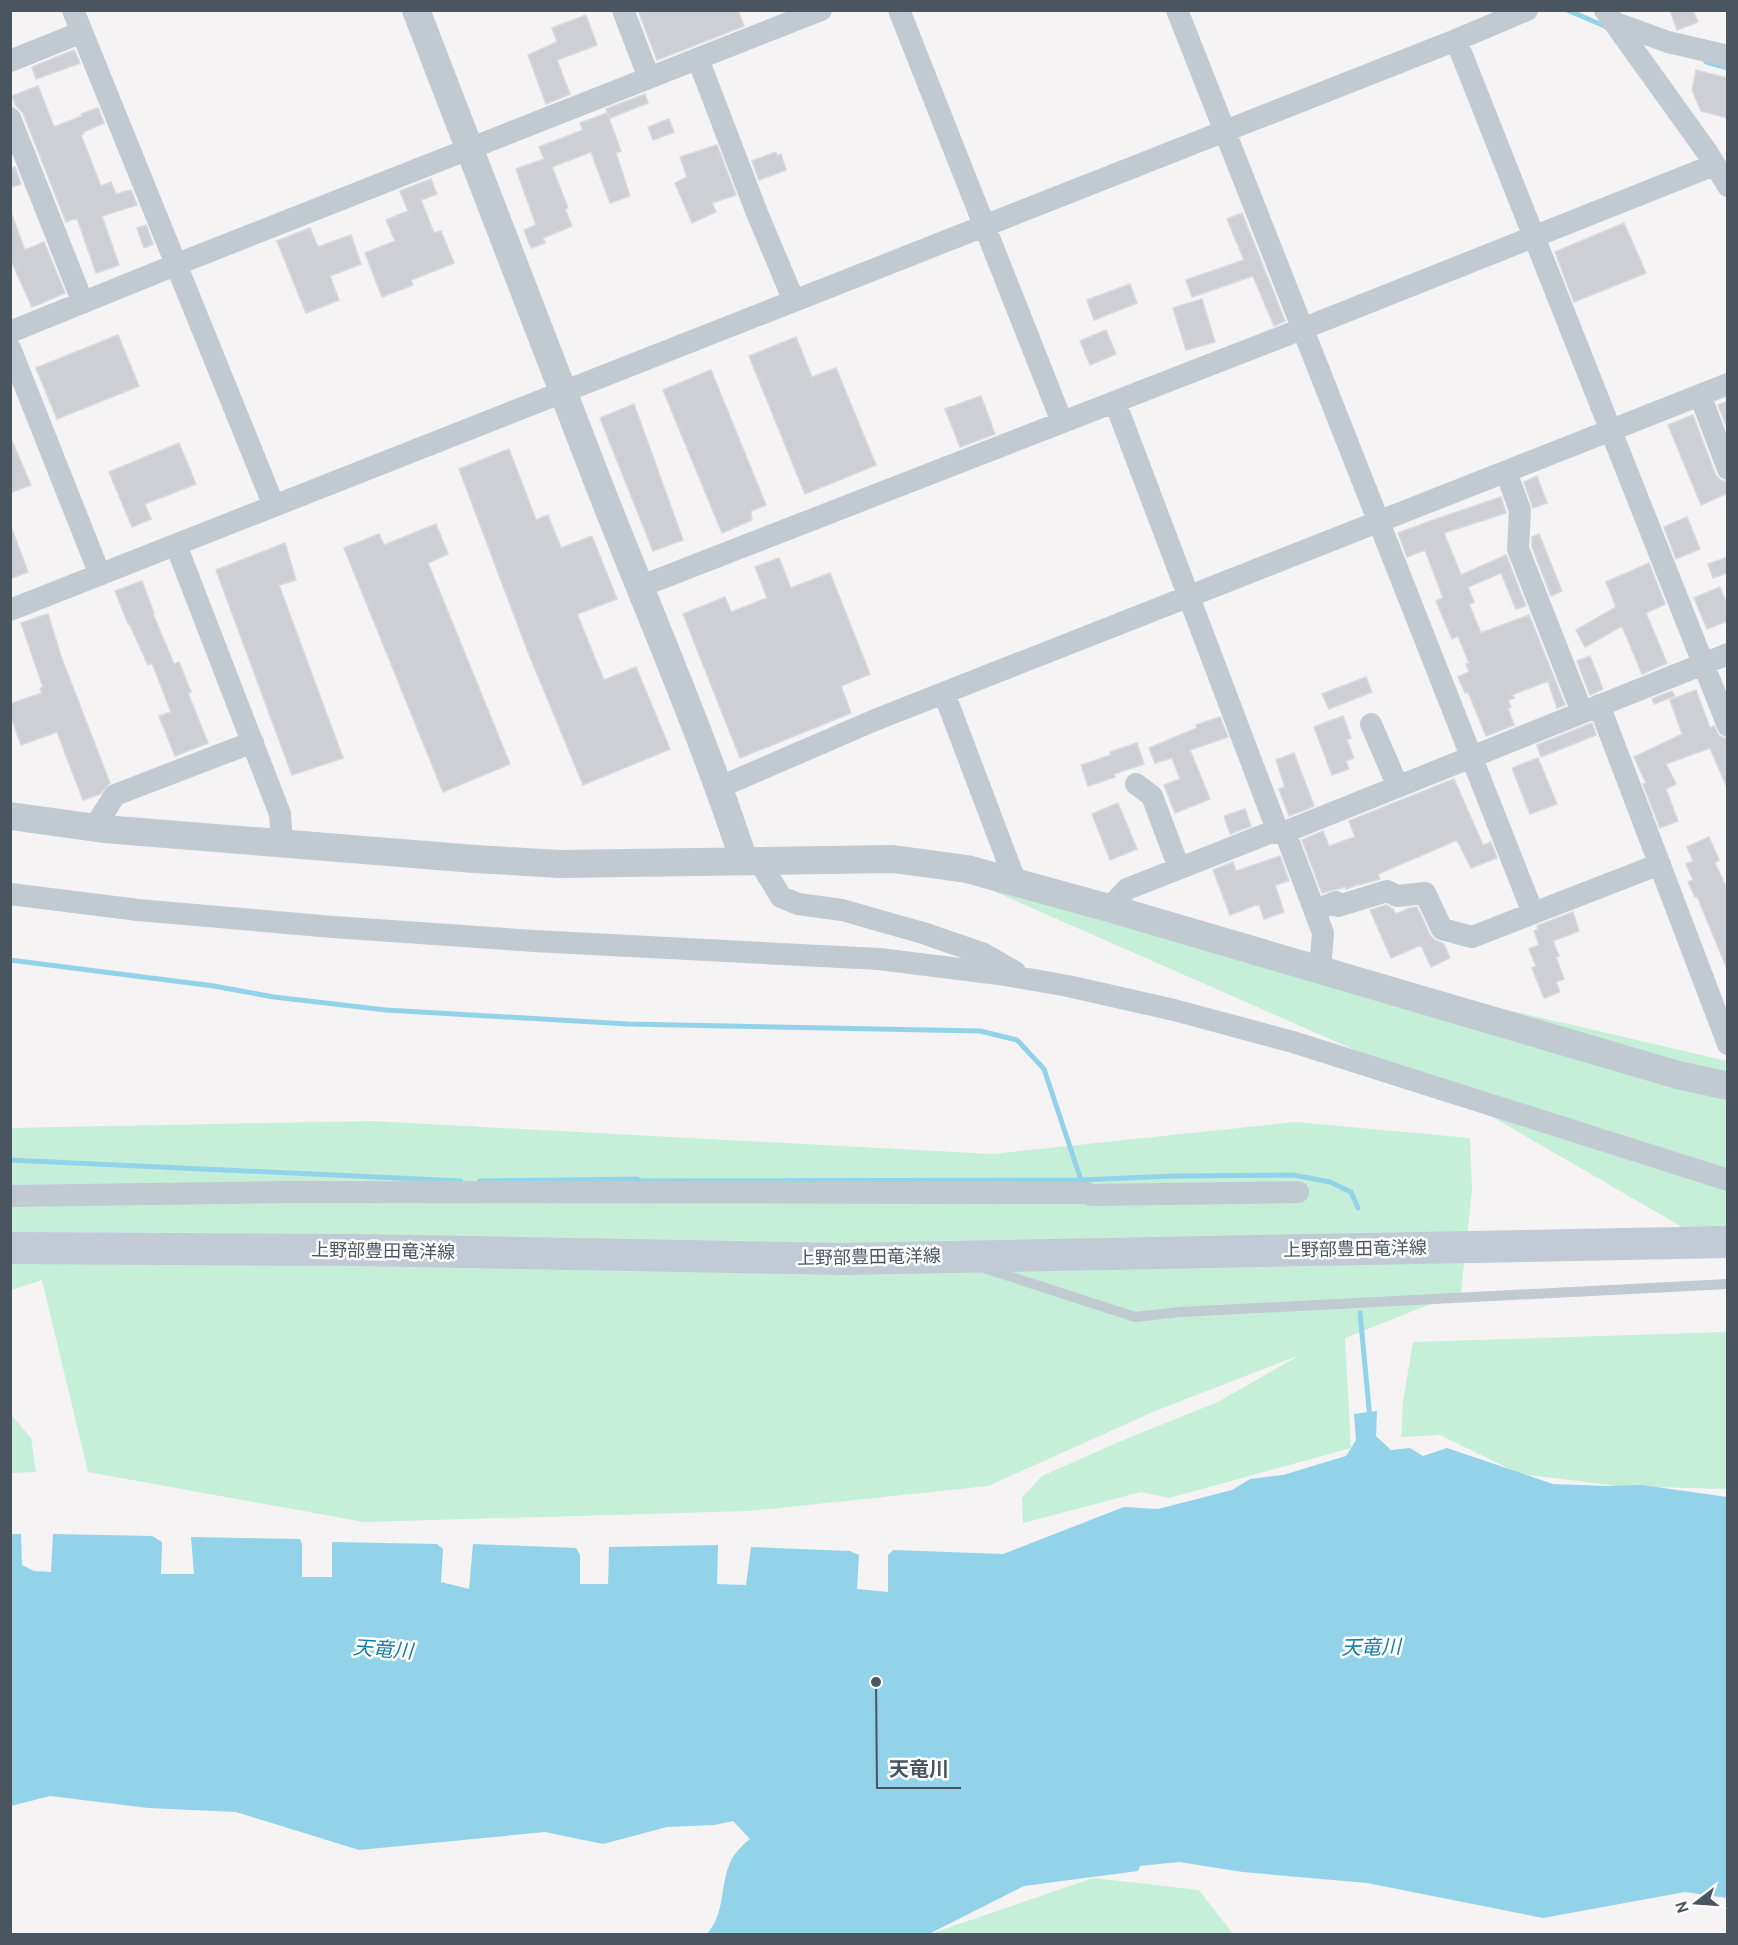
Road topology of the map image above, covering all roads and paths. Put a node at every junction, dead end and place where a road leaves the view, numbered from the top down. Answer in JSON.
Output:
{"nodes":[{"id":1,"x":73,"y":10,"type":"edge"},
{"id":2,"x":416,"y":10,"type":"edge"},
{"id":3,"x":623,"y":10,"type":"edge"},
{"id":4,"x":821,"y":10,"type":"edge"},
{"id":5,"x":899,"y":10,"type":"edge"},
{"id":6,"x":1177,"y":10,"type":"edge"},
{"id":7,"x":1527,"y":10,"type":"edge"},
{"id":8,"x":1612,"y":20,"type":"edge"},
{"id":9,"x":82,"y":32,"type":"junction"},
{"id":10,"x":1456,"y":40,"type":"junction"},
{"id":11,"x":1728,"y":56,"type":"edge"},
{"id":12,"x":698,"y":59,"type":"junction"},
{"id":13,"x":10,"y":61,"type":"edge"},
{"id":14,"x":649,"y":78,"type":"junction"},
{"id":15,"x":10,"y":118,"type":"edge"},
{"id":16,"x":1224,"y":131,"type":"junction"},
{"id":17,"x":470,"y":148,"type":"junction"},
{"id":18,"x":1714,"y":165,"type":"junction"},
{"id":19,"x":1728,"y":186,"type":"edge"},
{"id":20,"x":986,"y":226,"type":"junction"},
{"id":21,"x":1534,"y":236,"type":"junction"},
{"id":22,"x":176,"y":264,"type":"junction"},
{"id":23,"x":794,"y":301,"type":"junction"},
{"id":24,"x":83,"y":303,"type":"junction"},
{"id":25,"x":1302,"y":329,"type":"junction"},
{"id":26,"x":10,"y":332,"type":"edge"},
{"id":27,"x":10,"y":348,"type":"edge"},
{"id":28,"x":16,"y":381,"type":"edge"},
{"id":29,"x":1728,"y":384,"type":"edge"},
{"id":30,"x":562,"y":392,"type":"junction"},
{"id":31,"x":1700,"y":395,"type":"junction"},
{"id":32,"x":1115,"y":402,"type":"junction"},
{"id":33,"x":1062,"y":422,"type":"junction"},
{"id":34,"x":1611,"y":432,"type":"junction"},
{"id":35,"x":1728,"y":469,"type":"edge"},
{"id":36,"x":1506,"y":472,"type":"junction"},
{"id":37,"x":274,"y":506,"type":"junction"},
{"id":38,"x":1379,"y":522,"type":"junction"},
{"id":39,"x":176,"y":545,"type":"junction"},
{"id":40,"x":100,"y":575,"type":"junction"},
{"id":41,"x":639,"y":587,"type":"junction"},
{"id":42,"x":1189,"y":597,"type":"junction"},
{"id":43,"x":10,"y":610,"type":"edge"},
{"id":44,"x":1728,"y":654,"type":"edge"},
{"id":45,"x":1703,"y":663,"type":"junction"},
{"id":46,"x":944,"y":693,"type":"junction"},
{"id":47,"x":1591,"y":709,"type":"junction"},
{"id":48,"x":1371,"y":724,"type":"dead end"},
{"id":49,"x":1728,"y":726,"type":"edge"},
{"id":50,"x":253,"y":742,"type":"junction"},
{"id":51,"x":1472,"y":757,"type":"junction"},
{"id":52,"x":1136,"y":784,"type":"dead end"},
{"id":53,"x":720,"y":787,"type":"junction"},
{"id":54,"x":1398,"y":787,"type":"junction"},
{"id":55,"x":10,"y":816,"type":"edge"},
{"id":56,"x":94,"y":828,"type":"junction"},
{"id":57,"x":1282,"y":832,"type":"junction"},
{"id":58,"x":282,"y":843,"type":"junction"},
{"id":59,"x":752,"y":861,"type":"junction"},
{"id":60,"x":1660,"y":864,"type":"junction"},
{"id":61,"x":1179,"y":868,"type":"junction"},
{"id":62,"x":1016,"y":883,"type":"junction"},
{"id":63,"x":10,"y":894,"type":"edge"},
{"id":64,"x":1109,"y":908,"type":"junction"},
{"id":65,"x":1315,"y":910,"type":"junction"},
{"id":66,"x":1533,"y":913,"type":"junction"},
{"id":67,"x":1320,"y":970,"type":"junction"},
{"id":68,"x":1027,"y":979,"type":"junction"},
{"id":69,"x":1728,"y":1044,"type":"edge"},
{"id":70,"x":1728,"y":1086,"type":"edge"},
{"id":71,"x":1728,"y":1180,"type":"edge"},
{"id":72,"x":1298,"y":1192,"type":"dead end"},
{"id":73,"x":10,"y":1196,"type":"edge"},
{"id":74,"x":1728,"y":1242,"type":"edge"},
{"id":75,"x":10,"y":1248,"type":"edge"},
{"id":76,"x":949,"y":1256,"type":"junction"},
{"id":77,"x":1728,"y":1284,"type":"edge"}],
"edges":[{"from":1,"to":9,"type":"street"},
{"from":2,"to":17,"type":"street"},
{"from":3,"to":14,"type":"street"},
{"from":4,"to":12,"type":"street"},
{"from":5,"to":20,"type":"street"},
{"from":6,"to":16,"type":"street"},
{"from":7,"to":10,"type":"street"},
{"from":8,"to":11,"type":"street"},
{"from":8,"to":18,"type":"street"},
{"from":9,"to":13,"type":"street"},
{"from":9,"to":22,"type":"street"},
{"from":10,"to":16,"type":"street"},
{"from":10,"to":21,"type":"street"},
{"from":12,"to":14,"type":"street"},
{"from":12,"to":23,"type":"street"},
{"from":14,"to":17,"type":"street"},
{"from":15,"to":24,"type":"street"},
{"from":16,"to":20,"type":"street"},
{"from":16,"to":25,"type":"street"},
{"from":17,"to":22,"type":"street"},
{"from":17,"to":30,"type":"street"},
{"from":18,"to":19,"type":"street"},
{"from":18,"to":21,"type":"street"},
{"from":20,"to":23,"type":"street"},
{"from":20,"to":33,"type":"street"},
{"from":21,"to":25,"type":"street"},
{"from":21,"to":34,"type":"street"},
{"from":22,"to":24,"type":"street"},
{"from":22,"to":37,"type":"street"},
{"from":23,"to":30,"type":"street"},
{"from":24,"to":26,"type":"street"},
{"from":25,"to":32,"type":"street"},
{"from":25,"to":38,"type":"street"},
{"from":27,"to":28,"type":"street"},
{"from":28,"to":40,"type":"street"},
{"from":29,"to":31,"type":"street"},
{"from":30,"to":37,"type":"street"},
{"from":30,"to":41,"type":"street"},
{"from":31,"to":34,"type":"street"},
{"from":31,"to":35,"type":"street"},
{"from":32,"to":33,"type":"street"},
{"from":32,"to":42,"type":"street"},
{"from":33,"to":41,"type":"street"},
{"from":34,"to":36,"type":"street"},
{"from":34,"to":45,"type":"street"},
{"from":36,"to":38,"type":"street"},
{"from":36,"to":47,"type":"street"},
{"from":37,"to":39,"type":"street"},
{"from":38,"to":42,"type":"street"},
{"from":38,"to":51,"type":"street"},
{"from":39,"to":40,"type":"street"},
{"from":39,"to":50,"type":"street"},
{"from":40,"to":43,"type":"street"},
{"from":41,"to":53,"type":"street"},
{"from":42,"to":46,"type":"street"},
{"from":42,"to":57,"type":"street"},
{"from":44,"to":45,"type":"street"},
{"from":45,"to":47,"type":"street"},
{"from":45,"to":49,"type":"street"},
{"from":46,"to":53,"type":"street"},
{"from":46,"to":62,"type":"street"},
{"from":47,"to":51,"type":"street"},
{"from":47,"to":60,"type":"street"},
{"from":48,"to":54,"type":"street"},
{"from":50,"to":56,"type":"street"},
{"from":50,"to":58,"type":"street"},
{"from":51,"to":54,"type":"street"},
{"from":51,"to":66,"type":"street"},
{"from":52,"to":61,"type":"street"},
{"from":53,"to":59,"type":"street"},
{"from":54,"to":57,"type":"street"},
{"from":55,"to":56,"type":"street"},
{"from":56,"to":58,"type":"street"},
{"from":57,"to":61,"type":"street"},
{"from":57,"to":65,"type":"street"},
{"from":58,"to":59,"type":"street"},
{"from":59,"to":62,"type":"street"},
{"from":59,"to":68,"type":"street"},
{"from":60,"to":66,"type":"street"},
{"from":60,"to":69,"type":"street"},
{"from":61,"to":64,"type":"street"},
{"from":62,"to":64,"type":"street"},
{"from":63,"to":68,"type":"street"},
{"from":64,"to":67,"type":"street"},
{"from":65,"to":66,"type":"street"},
{"from":65,"to":67,"type":"street"},
{"from":67,"to":70,"type":"street"},
{"from":68,"to":71,"type":"street"},
{"from":72,"to":73,"type":"street"},
{"from":74,"to":76,"type":"main road","name":"上野部豊田竜洋線"},
{"from":75,"to":76,"type":"main road","name":"上野部豊田竜洋線"},
{"from":76,"to":77,"type":"lane"}]}
